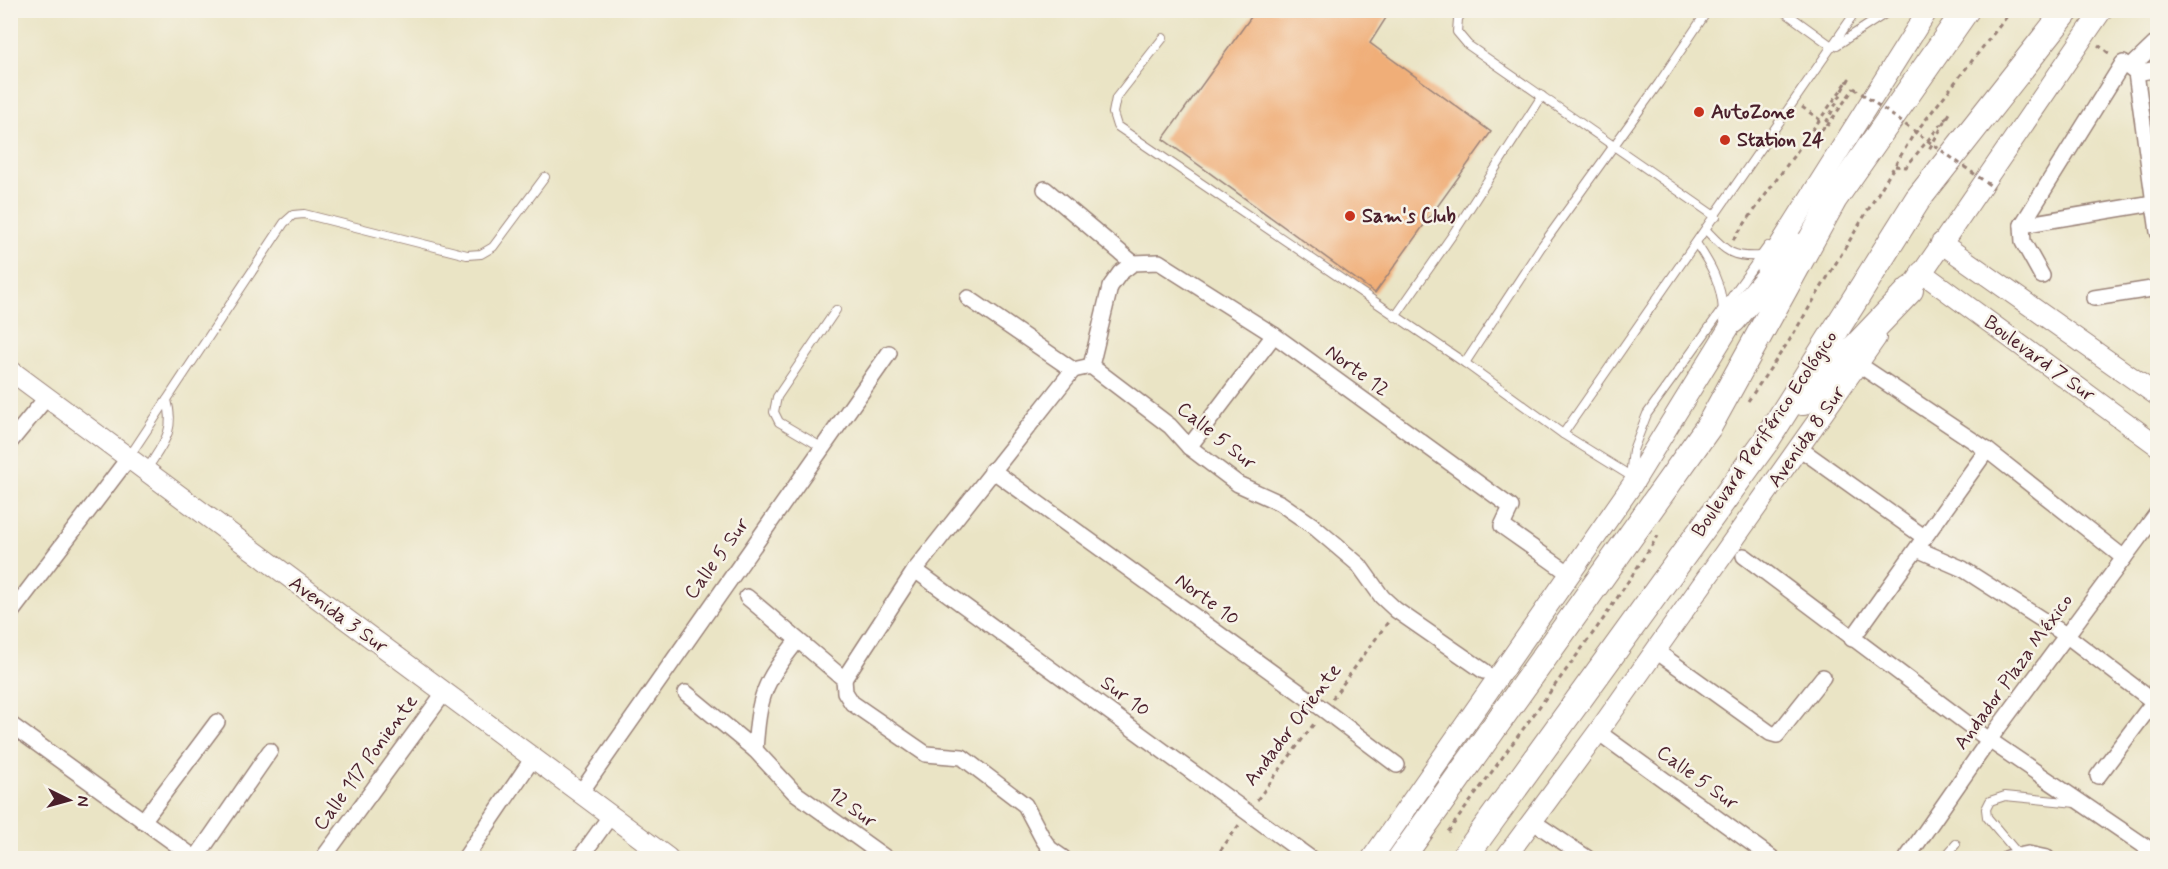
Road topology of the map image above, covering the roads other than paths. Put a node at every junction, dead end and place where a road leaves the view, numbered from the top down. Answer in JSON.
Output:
{"nodes":[{"id":1,"x":1464,"y":10,"type":"edge"},
{"id":2,"x":1708,"y":10,"type":"edge"},
{"id":3,"x":1782,"y":10,"type":"edge"},
{"id":4,"x":1857,"y":10,"type":"edge"},
{"id":5,"x":1891,"y":10,"type":"edge"},
{"id":6,"x":1928,"y":10,"type":"edge"},
{"id":7,"x":1966,"y":10,"type":"edge"},
{"id":8,"x":2067,"y":10,"type":"edge"},
{"id":9,"x":2102,"y":10,"type":"edge"},
{"id":10,"x":1163,"y":39,"type":"dead end"},
{"id":11,"x":2157,"y":41,"type":"edge"},
{"id":12,"x":1833,"y":47,"type":"junction"},
{"id":13,"x":2130,"y":68,"type":"junction"},
{"id":14,"x":2157,"y":69,"type":"edge"},
{"id":15,"x":1542,"y":96,"type":"junction"},
{"id":16,"x":2152,"y":136,"type":"edge"},
{"id":17,"x":1611,"y":146,"type":"junction"},
{"id":18,"x":1829,"y":163,"type":"junction"},
{"id":19,"x":545,"y":177,"type":"dead end"},
{"id":20,"x":1045,"y":189,"type":"dead end"},
{"id":21,"x":1834,"y":199,"type":"junction"},
{"id":22,"x":2153,"y":203,"type":"junction"},
{"id":23,"x":1716,"y":217,"type":"junction"},
{"id":24,"x":2022,"y":225,"type":"junction"},
{"id":25,"x":1706,"y":230,"type":"junction"},
{"id":26,"x":2157,"y":232,"type":"edge"},
{"id":27,"x":1696,"y":243,"type":"junction"},
{"id":28,"x":1941,"y":243,"type":"junction"},
{"id":29,"x":1761,"y":256,"type":"junction"},
{"id":30,"x":1133,"y":263,"type":"junction"},
{"id":31,"x":2042,"y":276,"type":"dead end"},
{"id":32,"x":1915,"y":281,"type":"junction"},
{"id":33,"x":2157,"y":288,"type":"edge"},
{"id":34,"x":968,"y":298,"type":"dead end"},
{"id":35,"x":2094,"y":298,"type":"dead end"},
{"id":36,"x":836,"y":310,"type":"dead end"},
{"id":37,"x":1728,"y":315,"type":"junction"},
{"id":38,"x":1395,"y":317,"type":"junction"},
{"id":39,"x":1274,"y":335,"type":"junction"},
{"id":40,"x":889,"y":353,"type":"dead end"},
{"id":41,"x":1465,"y":363,"type":"junction"},
{"id":42,"x":1858,"y":364,"type":"junction"},
{"id":43,"x":1091,"y":366,"type":"junction"},
{"id":44,"x":10,"y":370,"type":"edge"},
{"id":45,"x":1073,"y":370,"type":"junction"},
{"id":46,"x":2157,"y":396,"type":"edge"},
{"id":47,"x":47,"y":397,"type":"junction"},
{"id":48,"x":167,"y":400,"type":"junction"},
{"id":49,"x":1563,"y":434,"type":"junction"},
{"id":50,"x":1766,"y":441,"type":"junction"},
{"id":51,"x":10,"y":442,"type":"edge"},
{"id":52,"x":2157,"y":446,"type":"edge"},
{"id":53,"x":1189,"y":447,"type":"junction"},
{"id":54,"x":823,"y":448,"type":"junction"},
{"id":55,"x":1799,"y":448,"type":"junction"},
{"id":56,"x":1987,"y":450,"type":"junction"},
{"id":57,"x":127,"y":460,"type":"junction"},
{"id":58,"x":992,"y":470,"type":"junction"},
{"id":59,"x":145,"y":473,"type":"junction"},
{"id":60,"x":1631,"y":480,"type":"junction"},
{"id":61,"x":2157,"y":512,"type":"edge"},
{"id":62,"x":1920,"y":543,"type":"junction"},
{"id":63,"x":1744,"y":556,"type":"dead end"},
{"id":64,"x":2124,"y":558,"type":"junction"},
{"id":65,"x":915,"y":570,"type":"junction"},
{"id":66,"x":1570,"y":574,"type":"junction"},
{"id":67,"x":747,"y":597,"type":"dead end"},
{"id":68,"x":10,"y":614,"type":"edge"},
{"id":69,"x":2066,"y":635,"type":"junction"},
{"id":70,"x":1852,"y":639,"type":"junction"},
{"id":71,"x":797,"y":641,"type":"junction"},
{"id":72,"x":1656,"y":651,"type":"junction"},
{"id":73,"x":1484,"y":671,"type":"dead end"},
{"id":74,"x":1823,"y":677,"type":"dead end"},
{"id":75,"x":844,"y":679,"type":"junction"},
{"id":76,"x":444,"y":693,"type":"junction"},
{"id":77,"x":686,"y":693,"type":"dead end"},
{"id":78,"x":2156,"y":701,"type":"edge"},
{"id":79,"x":217,"y":722,"type":"dead end"},
{"id":80,"x":10,"y":724,"type":"edge"},
{"id":81,"x":1598,"y":732,"type":"junction"},
{"id":82,"x":1989,"y":740,"type":"junction"},
{"id":83,"x":755,"y":750,"type":"junction"},
{"id":84,"x":270,"y":751,"type":"dead end"},
{"id":85,"x":533,"y":758,"type":"junction"},
{"id":86,"x":1396,"y":765,"type":"dead end"},
{"id":87,"x":2098,"y":776,"type":"dead end"},
{"id":88,"x":581,"y":792,"type":"junction"},
{"id":89,"x":2084,"y":804,"type":"junction"},
{"id":90,"x":611,"y":815,"type":"junction"},
{"id":91,"x":143,"y":821,"type":"junction"},
{"id":92,"x":1532,"y":821,"type":"junction"},
{"id":93,"x":1956,"y":843,"type":"dead end"},
{"id":94,"x":2155,"y":853,"type":"dead end"},
{"id":95,"x":2014,"y":857,"type":"edge"},
{"id":96,"x":196,"y":858,"type":"edge"},
{"id":97,"x":323,"y":858,"type":"edge"},
{"id":98,"x":465,"y":858,"type":"edge"},
{"id":99,"x":580,"y":858,"type":"edge"},
{"id":100,"x":668,"y":858,"type":"edge"},
{"id":101,"x":886,"y":858,"type":"edge"},
{"id":102,"x":1063,"y":858,"type":"edge"},
{"id":103,"x":1310,"y":858,"type":"edge"},
{"id":104,"x":1372,"y":858,"type":"edge"},
{"id":105,"x":1401,"y":858,"type":"edge"},
{"id":106,"x":1464,"y":858,"type":"edge"},
{"id":107,"x":1505,"y":858,"type":"edge"},
{"id":108,"x":1587,"y":858,"type":"edge"},
{"id":109,"x":1772,"y":858,"type":"edge"},
{"id":110,"x":1907,"y":858,"type":"edge"},
{"id":111,"x":1944,"y":858,"type":"edge"},
{"id":112,"x":2047,"y":858,"type":"edge"}],
"edges":[{"from":1,"to":15,"type":"lane"},
{"from":2,"to":17,"type":"lane"},
{"from":3,"to":12,"type":"lane"},
{"from":4,"to":12,"type":"lane"},
{"from":5,"to":12,"type":"lane"},
{"from":6,"to":18,"type":"street"},
{"from":7,"to":21,"type":"highway"},
{"from":8,"to":50,"type":"highway","name":"Boulevard Periférico Ecológico"},
{"from":9,"to":28,"type":"street","name":"Avenida 8 Sur"},
{"from":10,"to":38,"type":"lane"},
{"from":11,"to":13,"type":"street"},
{"from":12,"to":23,"type":"lane"},
{"from":13,"to":14,"type":"street"},
{"from":13,"to":16,"type":"street"},
{"from":13,"to":24,"type":"street"},
{"from":15,"to":17,"type":"lane"},
{"from":15,"to":38,"type":"lane"},
{"from":16,"to":22,"type":"street"},
{"from":17,"to":23,"type":"lane"},
{"from":17,"to":41,"type":"lane"},
{"from":18,"to":29,"type":"lane"},
{"from":18,"to":37,"type":"street"},
{"from":19,"to":48,"type":"lane"},
{"from":20,"to":30,"type":"street"},
{"from":21,"to":37,"type":"highway"},
{"from":21,"to":105,"type":"highway"},
{"from":22,"to":24,"type":"street"},
{"from":22,"to":26,"type":"street"},
{"from":23,"to":25,"type":"lane"},
{"from":24,"to":31,"type":"street"},
{"from":25,"to":27,"type":"lane"},
{"from":25,"to":29,"type":"lane"},
{"from":27,"to":37,"type":"lane"},
{"from":27,"to":49,"type":"lane"},
{"from":28,"to":32,"type":"street","name":"Avenida 8 Sur"},
{"from":28,"to":46,"type":"street","name":"Boulevard 7 Sur"},
{"from":29,"to":37,"type":"lane"},
{"from":30,"to":39,"type":"street","name":"Norte 12"},
{"from":30,"to":43,"type":"street"},
{"from":32,"to":42,"type":"street","name":"Avenida 8 Sur"},
{"from":32,"to":50,"type":"highway"},
{"from":32,"to":52,"type":"street","name":"Boulevard 7 Sur"},
{"from":33,"to":35,"type":"street"},
{"from":34,"to":45,"type":"street"},
{"from":36,"to":54,"type":"lane"},
{"from":37,"to":60,"type":"street"},
{"from":38,"to":41,"type":"lane"},
{"from":39,"to":53,"type":"street"},
{"from":39,"to":66,"type":"street","name":"Norte 12"},
{"from":40,"to":54,"type":"street","name":"Calle 5 Sur"},
{"from":41,"to":49,"type":"lane"},
{"from":42,"to":55,"type":"street","name":"Avenida 8 Sur"},
{"from":42,"to":56,"type":"street"},
{"from":43,"to":45,"type":"street"},
{"from":43,"to":53,"type":"street","name":"Calle 5 Sur"},
{"from":44,"to":47,"type":"street","name":"Avenida 3 Sur"},
{"from":45,"to":58,"type":"street"},
{"from":47,"to":51,"type":"street"},
{"from":47,"to":57,"type":"street","name":"Avenida 3 Sur"},
{"from":48,"to":57,"type":"lane"},
{"from":48,"to":59,"type":"lane"},
{"from":49,"to":60,"type":"lane"},
{"from":50,"to":106,"type":"highway","name":"Boulevard Periférico Ecológico"},
{"from":53,"to":73,"type":"street","name":"Calle 5 Sur"},
{"from":54,"to":88,"type":"street","name":"Calle 5 Sur"},
{"from":55,"to":62,"type":"street"},
{"from":55,"to":72,"type":"street","name":"Avenida 8 Sur"},
{"from":56,"to":62,"type":"street"},
{"from":56,"to":64,"type":"street"},
{"from":57,"to":59,"type":"street","name":"Avenida 3 Sur"},
{"from":57,"to":68,"type":"street"},
{"from":58,"to":65,"type":"street"},
{"from":58,"to":86,"type":"street","name":"Norte 10"},
{"from":59,"to":76,"type":"street","name":"Avenida 3 Sur"},
{"from":60,"to":66,"type":"street"},
{"from":61,"to":64,"type":"street","name":"Andador Plaza México"},
{"from":62,"to":69,"type":"street"},
{"from":62,"to":70,"type":"street"},
{"from":63,"to":70,"type":"street"},
{"from":64,"to":69,"type":"street","name":"Andador Plaza México"},
{"from":65,"to":75,"type":"street"},
{"from":65,"to":103,"type":"street","name":"Sur 10"},
{"from":66,"to":104,"type":"street"},
{"from":67,"to":71,"type":"street"},
{"from":69,"to":78,"type":"street"},
{"from":69,"to":82,"type":"street","name":"Andador Plaza México"},
{"from":70,"to":82,"type":"street"},
{"from":71,"to":75,"type":"street"},
{"from":71,"to":83,"type":"street"},
{"from":72,"to":74,"type":"street"},
{"from":72,"to":81,"type":"street","name":"Avenida 8 Sur"},
{"from":75,"to":102,"type":"street"},
{"from":76,"to":85,"type":"street","name":"Avenida 3 Sur"},
{"from":76,"to":97,"type":"street","name":"Calle 117 Poniente"},
{"from":77,"to":83,"type":"street","name":"12 Sur"},
{"from":78,"to":87,"type":"street"},
{"from":79,"to":91,"type":"street"},
{"from":80,"to":91,"type":"street"},
{"from":81,"to":92,"type":"street","name":"Avenida 8 Sur"},
{"from":81,"to":109,"type":"street","name":"Calle 5 Sur"},
{"from":82,"to":89,"type":"street"},
{"from":82,"to":110,"type":"street","name":"Andador Plaza México"},
{"from":83,"to":101,"type":"street","name":"12 Sur"},
{"from":84,"to":96,"type":"street"},
{"from":85,"to":88,"type":"street","name":"Avenida 3 Sur"},
{"from":85,"to":98,"type":"street"},
{"from":88,"to":90,"type":"street","name":"Avenida 3 Sur"},
{"from":89,"to":94,"type":"street"},
{"from":89,"to":95,"type":"lane"},
{"from":90,"to":99,"type":"street"},
{"from":90,"to":100,"type":"street","name":"Avenida 3 Sur"},
{"from":91,"to":96,"type":"street"},
{"from":92,"to":107,"type":"street","name":"Avenida 8 Sur"},
{"from":92,"to":108,"type":"street"},
{"from":93,"to":111,"type":"lane"},
{"from":95,"to":112,"type":"street"}]}
